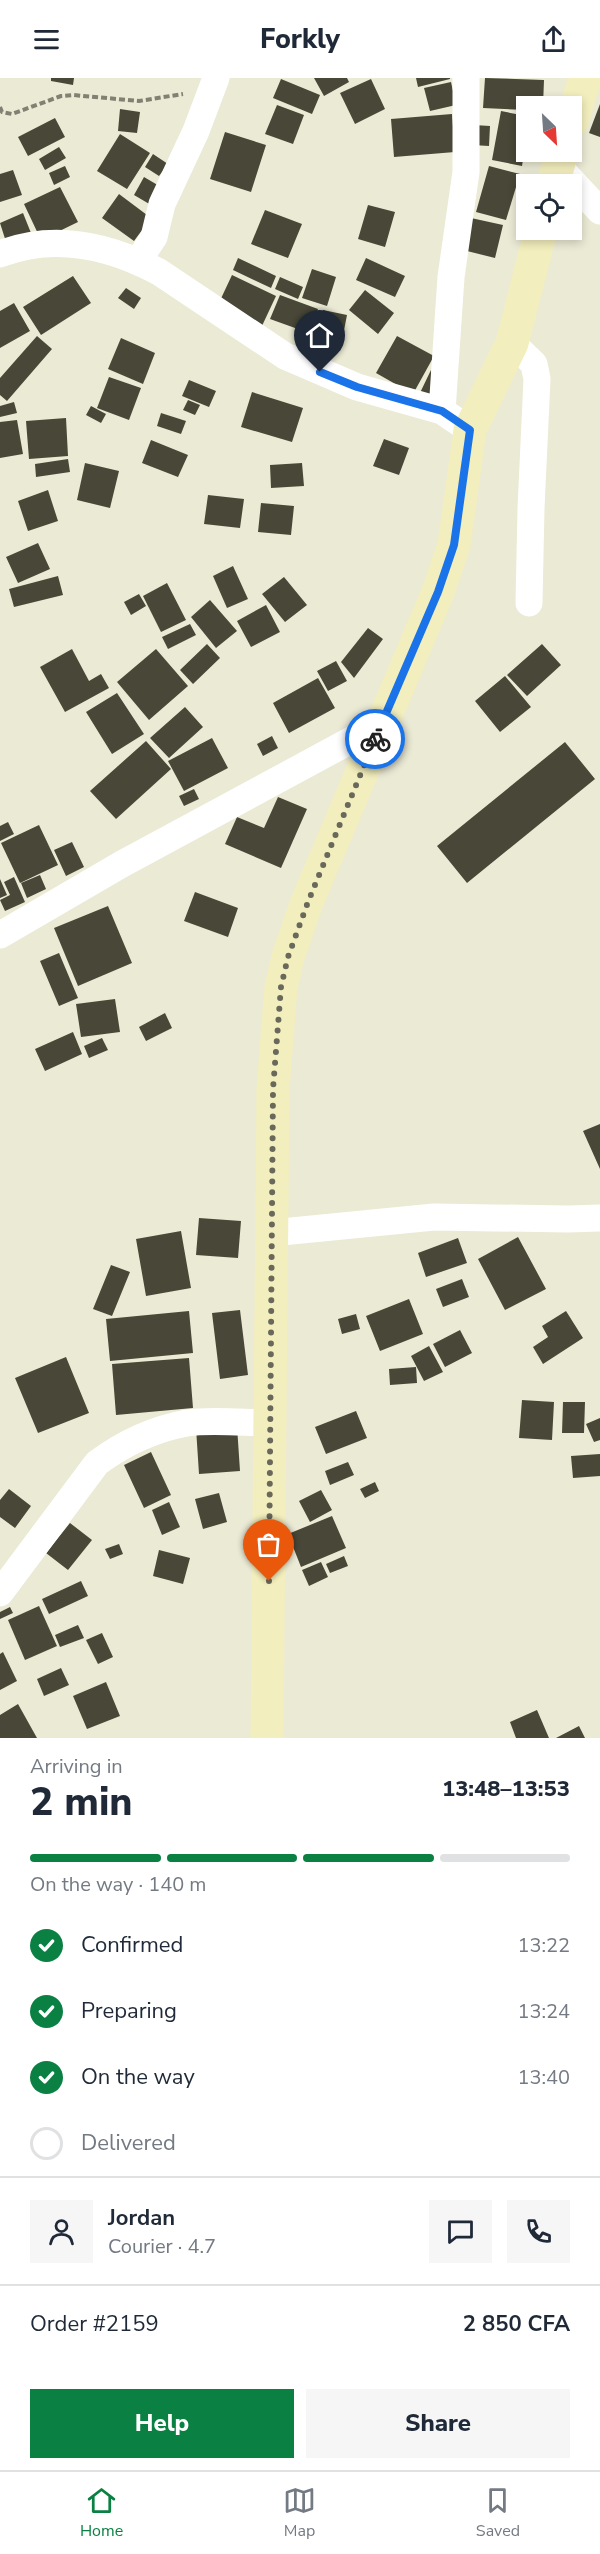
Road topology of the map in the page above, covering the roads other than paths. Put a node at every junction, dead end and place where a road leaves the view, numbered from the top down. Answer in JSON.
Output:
{"nodes":[{"id":1,"x":466,"y":78,"type":"edge"},
{"id":2,"x":585,"y":78,"type":"edge"},
{"id":3,"x":213,"y":82,"type":"edge"},
{"id":4,"x":580,"y":96,"type":"edge"},
{"id":5,"x":558,"y":167,"type":"edge"},
{"id":6,"x":600,"y":211,"type":"edge"},
{"id":7,"x":538,"y":240,"type":"edge"},
{"id":8,"x":0,"y":255,"type":"edge"},
{"id":9,"x":138,"y":261,"type":"junction"},
{"id":10,"x":512,"y":343,"type":"junction"},
{"id":11,"x":442,"y":411,"type":"junction"},
{"id":12,"x":470,"y":430,"type":"junction"},
{"id":13,"x":529,"y":603,"type":"dead end"},
{"id":14,"x":381,"y":724,"type":"junction"},
{"id":15,"x":0,"y":935,"type":"edge"},
{"id":16,"x":600,"y":1218,"type":"edge"},
{"id":17,"x":271,"y":1233,"type":"junction"},
{"id":18,"x":272,"y":1423,"type":"junction"},
{"id":19,"x":0,"y":1593,"type":"edge"},
{"id":20,"x":267,"y":1738,"type":"edge"}],
"edges":[{"from":1,"to":11,"type":"street"},
{"from":2,"to":4,"type":"street"},
{"from":3,"to":9,"type":"street"},
{"from":5,"to":6,"type":"street"},
{"from":7,"to":10,"type":"street"},
{"from":8,"to":9,"type":"street"},
{"from":9,"to":11,"type":"street"},
{"from":10,"to":12,"type":"street"},
{"from":10,"to":13,"type":"street"},
{"from":11,"to":12,"type":"street"},
{"from":12,"to":14,"type":"street"},
{"from":14,"to":15,"type":"street"},
{"from":14,"to":17,"type":"street"},
{"from":16,"to":17,"type":"street"},
{"from":17,"to":18,"type":"street"},
{"from":18,"to":19,"type":"street"},
{"from":18,"to":20,"type":"street"}]}
